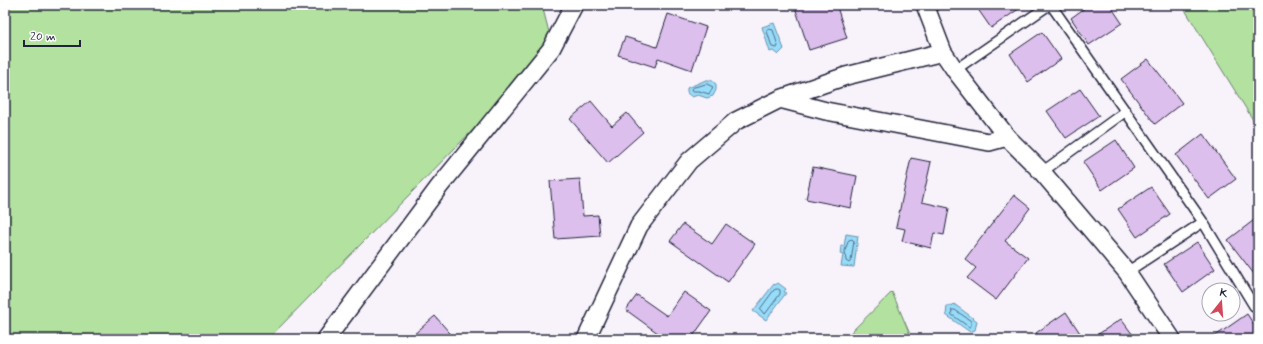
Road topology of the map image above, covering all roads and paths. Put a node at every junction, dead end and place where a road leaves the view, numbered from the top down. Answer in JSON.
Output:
{"nodes":[{"id":1,"x":574,"y":5,"type":"edge"},
{"id":2,"x":925,"y":5,"type":"edge"},
{"id":3,"x":1050,"y":5,"type":"edge"},
{"id":4,"x":942,"y":52,"type":"junction"},
{"id":5,"x":955,"y":70,"type":"junction"},
{"id":6,"x":780,"y":99,"type":"junction"},
{"id":7,"x":1126,"y":111,"type":"junction"},
{"id":8,"x":1006,"y":137,"type":"junction"},
{"id":9,"x":1042,"y":172,"type":"junction"},
{"id":10,"x":1203,"y":222,"type":"junction"},
{"id":11,"x":1126,"y":272,"type":"junction"},
{"id":12,"x":1254,"y":306,"type":"dead end"},
{"id":13,"x":326,"y":339,"type":"edge"},
{"id":14,"x":586,"y":339,"type":"edge"},
{"id":15,"x":1172,"y":339,"type":"edge"}],
"edges":[{"from":1,"to":13,"type":"street"},
{"from":2,"to":4,"type":"street"},
{"from":3,"to":5,"type":"lane"},
{"from":3,"to":7,"type":"lane"},
{"from":4,"to":5,"type":"street"},
{"from":4,"to":6,"type":"street"},
{"from":5,"to":8,"type":"street"},
{"from":6,"to":8,"type":"street"},
{"from":6,"to":14,"type":"street"},
{"from":7,"to":9,"type":"lane"},
{"from":7,"to":10,"type":"lane"},
{"from":8,"to":9,"type":"street"},
{"from":9,"to":11,"type":"street"},
{"from":10,"to":11,"type":"lane"},
{"from":10,"to":12,"type":"lane"},
{"from":11,"to":15,"type":"street"}]}
